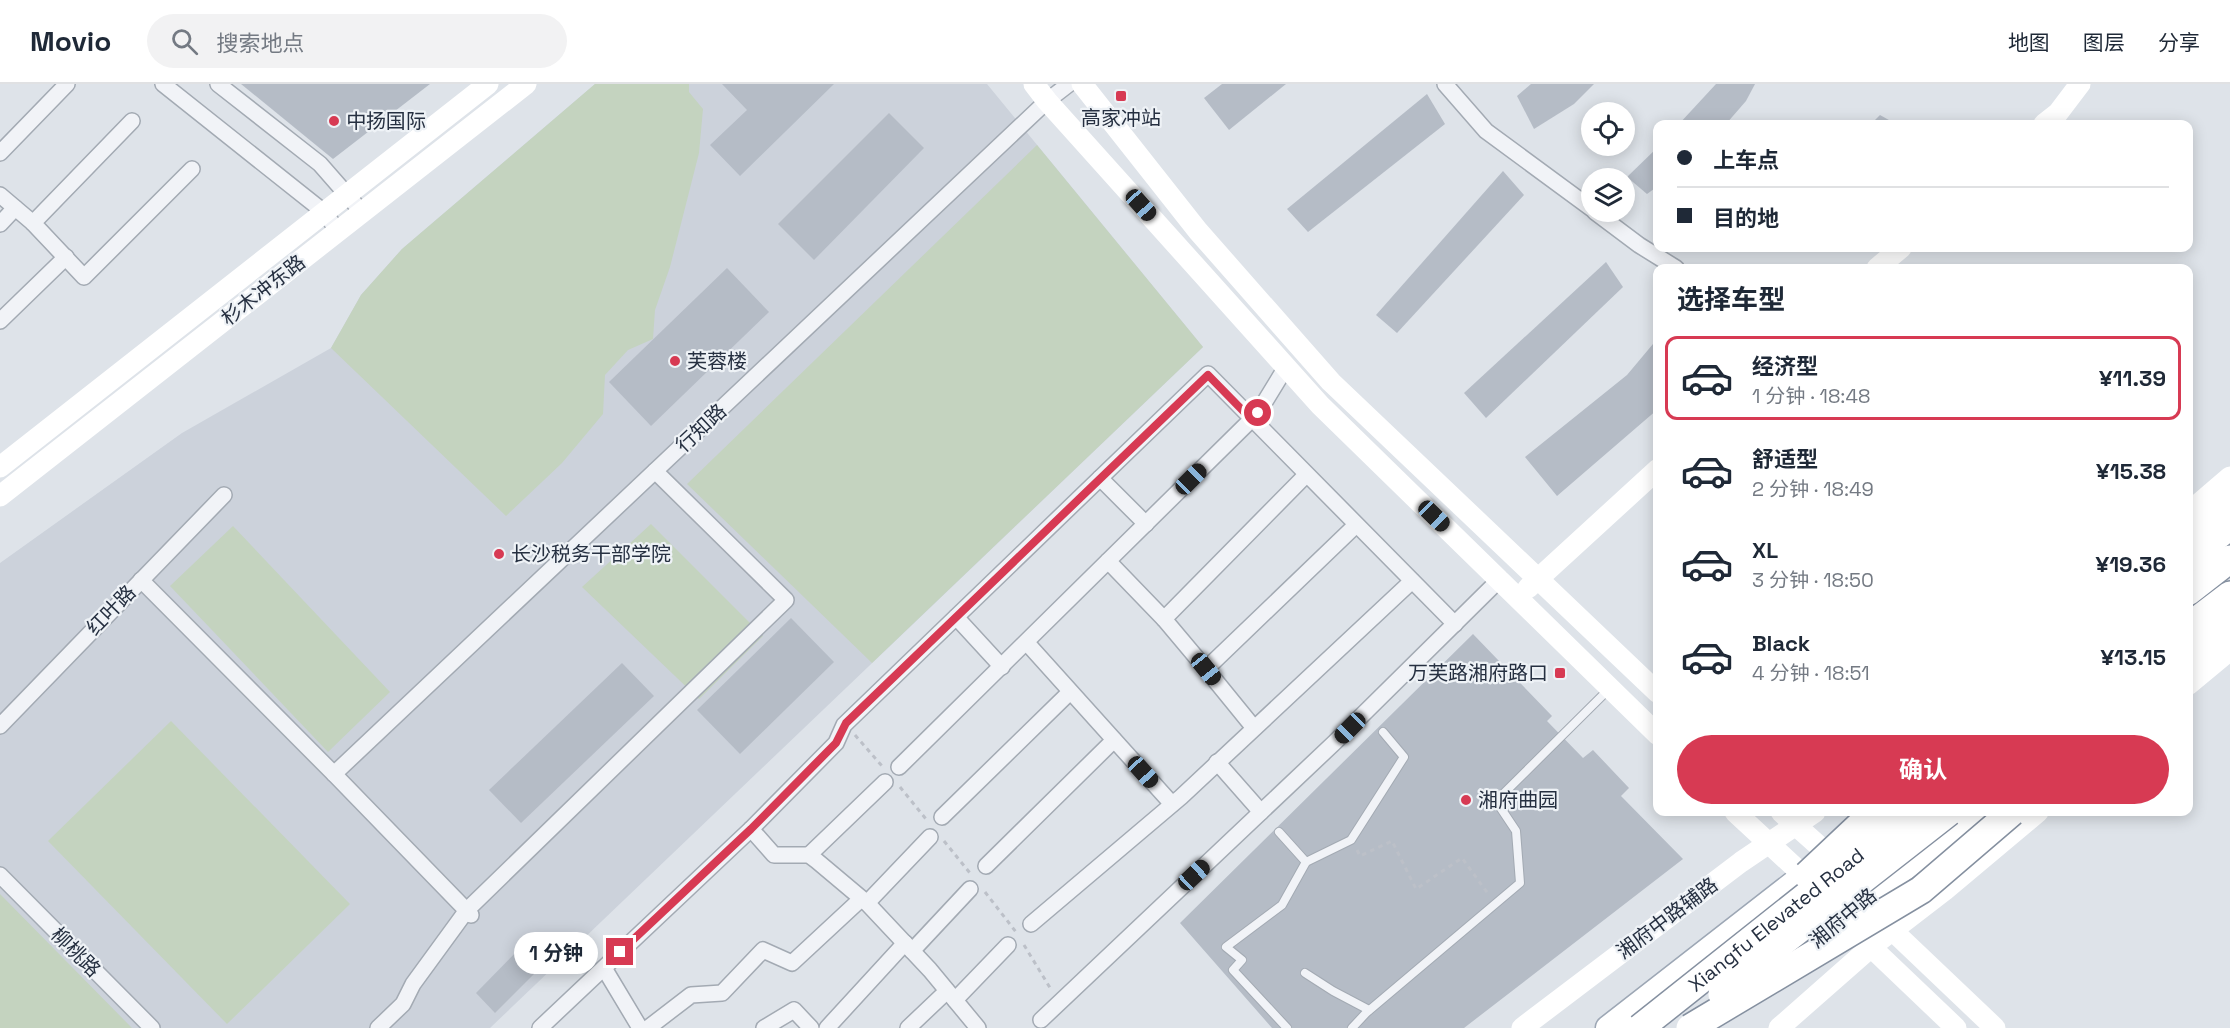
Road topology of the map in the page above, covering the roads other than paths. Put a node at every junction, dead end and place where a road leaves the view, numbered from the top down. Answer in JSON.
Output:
{"nodes":[{"id":1,"x":67,"y":84,"type":"edge"},
{"id":2,"x":163,"y":84,"type":"edge"},
{"id":3,"x":218,"y":84,"type":"edge"},
{"id":4,"x":488,"y":84,"type":"edge"},
{"id":5,"x":526,"y":84,"type":"edge"},
{"id":6,"x":1034,"y":84,"type":"edge"},
{"id":7,"x":1069,"y":84,"type":"edge"},
{"id":8,"x":1082,"y":84,"type":"edge"},
{"id":9,"x":1445,"y":84,"type":"edge"},
{"id":10,"x":2080,"y":84,"type":"edge"},
{"id":11,"x":1047,"y":101,"type":"junction"},
{"id":12,"x":2049,"y":120,"type":"edge"},
{"id":13,"x":132,"y":122,"type":"dead end"},
{"id":14,"x":0,"y":153,"type":"edge"},
{"id":15,"x":192,"y":168,"type":"dead end"},
{"id":16,"x":347,"y":194,"type":"junction"},
{"id":17,"x":0,"y":195,"type":"edge"},
{"id":18,"x":1581,"y":201,"type":"edge"},
{"id":19,"x":15,"y":208,"type":"junction"},
{"id":20,"x":324,"y":212,"type":"junction"},
{"id":21,"x":362,"y":212,"type":"junction"},
{"id":22,"x":1609,"y":222,"type":"edge"},
{"id":23,"x":33,"y":223,"type":"junction"},
{"id":24,"x":0,"y":224,"type":"edge"},
{"id":25,"x":338,"y":231,"type":"junction"},
{"id":26,"x":1896,"y":252,"type":"edge"},
{"id":27,"x":66,"y":257,"type":"junction"},
{"id":28,"x":1670,"y":264,"type":"edge"},
{"id":29,"x":1882,"y":264,"type":"edge"},
{"id":30,"x":0,"y":321,"type":"edge"},
{"id":31,"x":1286,"y":367,"type":"junction"},
{"id":32,"x":1251,"y":419,"type":"junction"},
{"id":33,"x":0,"y":467,"type":"edge"},
{"id":34,"x":655,"y":471,"type":"junction"},
{"id":35,"x":1653,"y":474,"type":"edge"},
{"id":36,"x":1306,"y":475,"type":"junction"},
{"id":37,"x":2230,"y":477,"type":"edge"},
{"id":38,"x":1100,"y":478,"type":"junction"},
{"id":39,"x":224,"y":495,"type":"dead end"},
{"id":40,"x":0,"y":496,"type":"edge"},
{"id":41,"x":2230,"y":502,"type":"edge"},
{"id":42,"x":2193,"y":509,"type":"edge"},
{"id":43,"x":1146,"y":524,"type":"junction"},
{"id":44,"x":1356,"y":525,"type":"junction"},
{"id":45,"x":2230,"y":526,"type":"edge"},
{"id":46,"x":2193,"y":532,"type":"edge"},
{"id":47,"x":2193,"y":555,"type":"edge"},
{"id":48,"x":2230,"y":559,"type":"edge"},
{"id":49,"x":1108,"y":561,"type":"junction"},
{"id":50,"x":1538,"y":578,"type":"junction"},
{"id":51,"x":1500,"y":579,"type":"junction"},
{"id":52,"x":141,"y":580,"type":"junction"},
{"id":53,"x":1412,"y":581,"type":"junction"},
{"id":54,"x":2193,"y":588,"type":"edge"},
{"id":55,"x":2230,"y":595,"type":"edge"},
{"id":56,"x":1518,"y":597,"type":"junction"},
{"id":57,"x":956,"y":617,"type":"junction"},
{"id":58,"x":1164,"y":619,"type":"junction"},
{"id":59,"x":2193,"y":623,"type":"edge"},
{"id":60,"x":1455,"y":624,"type":"junction"},
{"id":61,"x":2230,"y":630,"type":"edge"},
{"id":62,"x":1026,"y":643,"type":"junction"},
{"id":63,"x":2193,"y":643,"type":"edge"},
{"id":64,"x":2193,"y":659,"type":"edge"},
{"id":65,"x":1002,"y":667,"type":"junction"},
{"id":66,"x":1206,"y":669,"type":"junction"},
{"id":67,"x":2193,"y":678,"type":"edge"},
{"id":68,"x":1610,"y":687,"type":"junction"},
{"id":69,"x":1653,"y":688,"type":"edge"},
{"id":70,"x":1070,"y":692,"type":"junction"},
{"id":71,"x":0,"y":726,"type":"edge"},
{"id":72,"x":1254,"y":729,"type":"junction"},
{"id":73,"x":1653,"y":730,"type":"edge"},
{"id":74,"x":1383,"y":732,"type":"dead end"},
{"id":75,"x":1114,"y":740,"type":"junction"},
{"id":76,"x":1218,"y":762,"type":"junction"},
{"id":77,"x":334,"y":774,"type":"junction"},
{"id":78,"x":1172,"y":804,"type":"junction"},
{"id":79,"x":1261,"y":812,"type":"junction"},
{"id":80,"x":1739,"y":816,"type":"edge"},
{"id":81,"x":1870,"y":816,"type":"edge"},
{"id":82,"x":1875,"y":816,"type":"edge"},
{"id":83,"x":1907,"y":816,"type":"edge"},
{"id":84,"x":1943,"y":816,"type":"edge"},
{"id":85,"x":1974,"y":816,"type":"edge"},
{"id":86,"x":2007,"y":816,"type":"edge"},
{"id":87,"x":2033,"y":816,"type":"edge"},
{"id":88,"x":1788,"y":818,"type":"edge"},
{"id":89,"x":751,"y":829,"type":"junction"},
{"id":90,"x":1279,"y":832,"type":"dead end"},
{"id":91,"x":1767,"y":843,"type":"junction"},
{"id":92,"x":809,"y":855,"type":"junction"},
{"id":93,"x":1829,"y":856,"type":"junction"},
{"id":94,"x":1306,"y":862,"type":"junction"},
{"id":95,"x":986,"y":866,"type":"dead end"},
{"id":96,"x":0,"y":875,"type":"edge"},
{"id":97,"x":1803,"y":876,"type":"junction"},
{"id":98,"x":974,"y":884,"type":"road end"},
{"id":99,"x":1872,"y":893,"type":"junction"},
{"id":100,"x":864,"y":901,"type":"junction"},
{"id":101,"x":469,"y":913,"type":"junction"},
{"id":102,"x":1847,"y":916,"type":"junction"},
{"id":103,"x":1031,"y":924,"type":"dead end"},
{"id":104,"x":1893,"y":931,"type":"junction"},
{"id":105,"x":1016,"y":941,"type":"road end"},
{"id":106,"x":908,"y":947,"type":"junction"},
{"id":107,"x":1871,"y":947,"type":"junction"},
{"id":108,"x":604,"y":968,"type":"junction"},
{"id":109,"x":1305,"y":973,"type":"dead end"},
{"id":110,"x":951,"y":996,"type":"junction"},
{"id":111,"x":1674,"y":1002,"type":"junction"},
{"id":112,"x":1369,"y":1010,"type":"junction"},
{"id":113,"x":1040,"y":1025,"type":"edge"},
{"id":114,"x":152,"y":1028,"type":"edge"},
{"id":115,"x":378,"y":1028,"type":"edge"},
{"id":116,"x":540,"y":1028,"type":"edge"},
{"id":117,"x":640,"y":1028,"type":"edge"},
{"id":118,"x":648,"y":1028,"type":"edge"},
{"id":119,"x":764,"y":1028,"type":"edge"},
{"id":120,"x":811,"y":1028,"type":"edge"},
{"id":121,"x":827,"y":1028,"type":"edge"},
{"id":122,"x":908,"y":1028,"type":"edge"},
{"id":123,"x":978,"y":1028,"type":"edge"},
{"id":124,"x":1287,"y":1028,"type":"edge"},
{"id":125,"x":1352,"y":1028,"type":"edge"},
{"id":126,"x":1522,"y":1028,"type":"edge"},
{"id":127,"x":1608,"y":1028,"type":"edge"},
{"id":128,"x":1640,"y":1028,"type":"edge"},
{"id":129,"x":1683,"y":1028,"type":"edge"},
{"id":130,"x":1690,"y":1028,"type":"edge"},
{"id":131,"x":1710,"y":1028,"type":"edge"},
{"id":132,"x":1779,"y":1028,"type":"edge"},
{"id":133,"x":1956,"y":1028,"type":"edge"},
{"id":134,"x":1995,"y":1028,"type":"edge"}],
"edges":[{"from":1,"to":14,"type":"street"},
{"from":2,"to":20,"type":"street"},
{"from":3,"to":16,"type":"street"},
{"from":4,"to":16,"type":"main road","name":"杉木冲东路"},
{"from":5,"to":21,"type":"main road","name":"杉木冲东路"},
{"from":6,"to":11,"type":"main road"},
{"from":7,"to":11,"type":"street","name":"行知路"},
{"from":8,"to":50,"type":"main road"},
{"from":9,"to":18,"type":"street"},
{"from":10,"to":12,"type":"main road"},
{"from":11,"to":31,"type":"main road"},
{"from":11,"to":34,"type":"street","name":"行知路"},
{"from":13,"to":23,"type":"street"},
{"from":15,"to":27,"type":"street"},
{"from":16,"to":20,"type":"main road","name":"杉木冲东路"},
{"from":16,"to":21,"type":"street"},
{"from":17,"to":19,"type":"street"},
{"from":19,"to":23,"type":"street"},
{"from":19,"to":24,"type":"street"},
{"from":20,"to":25,"type":"street"},
{"from":20,"to":33,"type":"main road","name":"杉木冲东路"},
{"from":21,"to":25,"type":"main road","name":"杉木冲东路"},
{"from":22,"to":28,"type":"street"},
{"from":23,"to":27,"type":"street"},
{"from":25,"to":40,"type":"main road","name":"杉木冲东路"},
{"from":26,"to":29,"type":"main road"},
{"from":27,"to":30,"type":"street"},
{"from":31,"to":32,"type":"street"},
{"from":31,"to":51,"type":"main road"},
{"from":32,"to":36,"type":"street"},
{"from":32,"to":38,"type":"street"},
{"from":32,"to":43,"type":"street"},
{"from":34,"to":77,"type":"street","name":"行知路"},
{"from":34,"to":101,"type":"street"},
{"from":35,"to":50,"type":"main road"},
{"from":36,"to":44,"type":"street"},
{"from":36,"to":58,"type":"street"},
{"from":37,"to":42,"type":"main road"},
{"from":38,"to":43,"type":"street"},
{"from":38,"to":57,"type":"street"},
{"from":39,"to":52,"type":"street","name":"红叶路"},
{"from":41,"to":46,"type":"main road"},
{"from":43,"to":49,"type":"street"},
{"from":44,"to":53,"type":"street"},
{"from":44,"to":66,"type":"street"},
{"from":45,"to":47,"type":"highway"},
{"from":48,"to":54,"type":"highway"},
{"from":49,"to":58,"type":"street"},
{"from":49,"to":62,"type":"street"},
{"from":50,"to":56,"type":"main road"},
{"from":50,"to":69,"type":"main road"},
{"from":51,"to":56,"type":"main road"},
{"from":51,"to":60,"type":"street"},
{"from":52,"to":71,"type":"street","name":"红叶路"},
{"from":52,"to":77,"type":"street"},
{"from":53,"to":60,"type":"street"},
{"from":53,"to":72,"type":"street"},
{"from":55,"to":59,"type":"highway"},
{"from":56,"to":68,"type":"main road"},
{"from":57,"to":65,"type":"street"},
{"from":57,"to":89,"type":"street"},
{"from":58,"to":66,"type":"street"},
{"from":60,"to":79,"type":"street"},
{"from":61,"to":63,"type":"main road"},
{"from":61,"to":64,"type":"highway"},
{"from":61,"to":67,"type":"main road"},
{"from":62,"to":65,"type":"street"},
{"from":62,"to":70,"type":"street"},
{"from":65,"to":92,"type":"street"},
{"from":66,"to":72,"type":"street"},
{"from":68,"to":73,"type":"main road"},
{"from":68,"to":112,"type":"lane"},
{"from":70,"to":75,"type":"street"},
{"from":70,"to":100,"type":"street"},
{"from":72,"to":76,"type":"street"},
{"from":74,"to":94,"type":"lane"},
{"from":75,"to":78,"type":"street"},
{"from":75,"to":95,"type":"street"},
{"from":76,"to":78,"type":"street"},
{"from":76,"to":79,"type":"street"},
{"from":77,"to":101,"type":"street"},
{"from":78,"to":103,"type":"street"},
{"from":79,"to":113,"type":"street"},
{"from":80,"to":91,"type":"main road"},
{"from":81,"to":111,"type":"highway","bridge":true},
{"from":82,"to":93,"type":"main road"},
{"from":83,"to":111,"type":"highway","name":"Xiangfu Elevated Road","bridge":true},
{"from":84,"to":129,"type":"highway","name":"Xiangfu Elevated Road","bridge":true},
{"from":85,"to":99,"type":"main road","name":"湘府中路"},
{"from":86,"to":130,"type":"highway","bridge":true},
{"from":87,"to":104,"type":"main road"},
{"from":88,"to":91,"type":"main road","name":"湘府中路辅路"},
{"from":88,"to":93,"type":"main road"},
{"from":89,"to":92,"type":"street"},
{"from":89,"to":108,"type":"street"},
{"from":90,"to":94,"type":"lane"},
{"from":91,"to":97,"type":"main road"},
{"from":91,"to":126,"type":"main road","name":"湘府中路辅路"},
{"from":92,"to":100,"type":"street"},
{"from":93,"to":97,"type":"main road"},
{"from":93,"to":99,"type":"main road"},
{"from":94,"to":124,"type":"lane"},
{"from":96,"to":114,"type":"street","name":"柳桃路"},
{"from":97,"to":102,"type":"main road"},
{"from":97,"to":127,"type":"main road"},
{"from":98,"to":106,"type":"street"},
{"from":99,"to":102,"type":"main road","name":"湘府中路"},
{"from":99,"to":104,"type":"main road"},
{"from":100,"to":106,"type":"street"},
{"from":100,"to":118,"type":"street"},
{"from":101,"to":115,"type":"street"},
{"from":102,"to":107,"type":"main road"},
{"from":102,"to":131,"type":"main road","name":"湘府中路"},
{"from":104,"to":107,"type":"main road"},
{"from":104,"to":134,"type":"main road"},
{"from":105,"to":110,"type":"street"},
{"from":106,"to":110,"type":"street"},
{"from":106,"to":121,"type":"street"},
{"from":107,"to":132,"type":"main road"},
{"from":107,"to":133,"type":"main road"},
{"from":108,"to":116,"type":"street"},
{"from":108,"to":117,"type":"street"},
{"from":109,"to":112,"type":"lane"},
{"from":110,"to":122,"type":"street"},
{"from":110,"to":123,"type":"street"},
{"from":111,"to":128,"type":"highway","name":"Xiangfu Elevated Road","bridge":true},
{"from":112,"to":125,"type":"lane"},
{"from":119,"to":120,"type":"street"}]}
